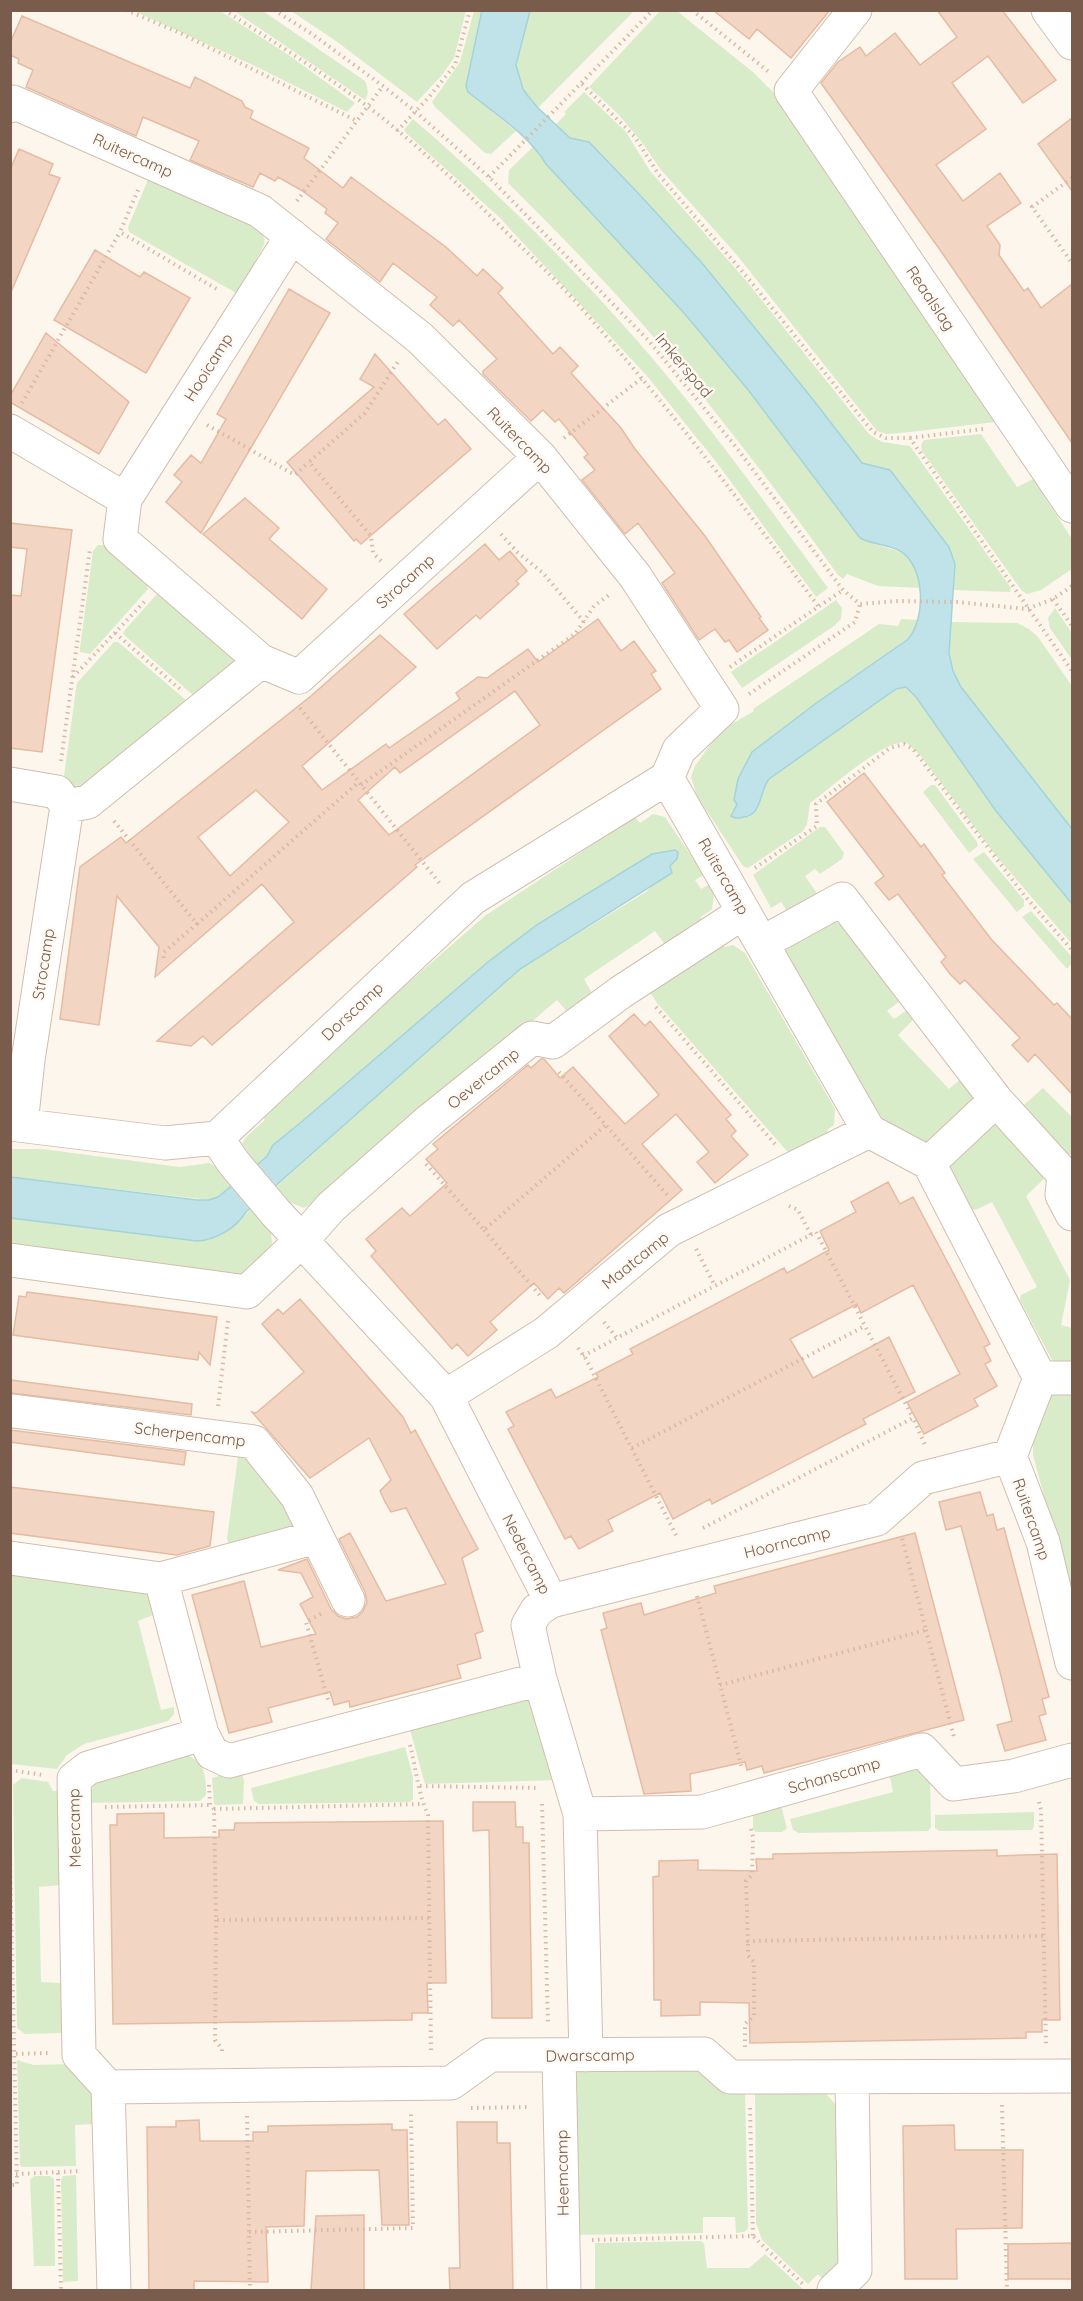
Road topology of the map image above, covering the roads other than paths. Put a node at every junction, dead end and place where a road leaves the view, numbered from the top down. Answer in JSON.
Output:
{"nodes":[{"id":1,"x":855,"y":10,"type":"edge"},
{"id":2,"x":1048,"y":10,"type":"edge"},
{"id":3,"x":1072,"y":43,"type":"edge"},
{"id":4,"x":12,"y":104,"type":"edge"},
{"id":5,"x":285,"y":231,"type":"junction"},
{"id":6,"x":16,"y":417,"type":"edge"},
{"id":7,"x":540,"y":457,"type":"junction"},
{"id":8,"x":125,"y":499,"type":"junction"},
{"id":9,"x":1072,"y":506,"type":"edge"},
{"id":10,"x":261,"y":661,"type":"junction"},
{"id":11,"x":667,"y":777,"type":"junction"},
{"id":12,"x":10,"y":784,"type":"edge"},
{"id":13,"x":73,"y":798,"type":"junction"},
{"id":14,"x":737,"y":899,"type":"junction"},
{"id":15,"x":762,"y":943,"type":"junction"},
{"id":16,"x":996,"y":1100,"type":"junction"},
{"id":17,"x":16,"y":1124,"type":"edge"},
{"id":18,"x":869,"y":1131,"type":"junction"},
{"id":19,"x":225,"y":1150,"type":"junction"},
{"id":20,"x":929,"y":1163,"type":"junction"},
{"id":21,"x":1068,"y":1171,"type":"edge"},
{"id":22,"x":1072,"y":1214,"type":"edge"},
{"id":23,"x":302,"y":1239,"type":"junction"},
{"id":24,"x":10,"y":1260,"type":"edge"},
{"id":25,"x":1040,"y":1378,"type":"junction"},
{"id":26,"x":1072,"y":1378,"type":"edge"},
{"id":27,"x":446,"y":1396,"type":"junction"},
{"id":28,"x":13,"y":1411,"type":"dead end"},
{"id":29,"x":1010,"y":1456,"type":"junction"},
{"id":30,"x":316,"y":1538,"type":"junction"},
{"id":31,"x":10,"y":1558,"type":"edge"},
{"id":32,"x":161,"y":1579,"type":"junction"},
{"id":33,"x":348,"y":1600,"type":"road end"},
{"id":34,"x":551,"y":1601,"type":"junction"},
{"id":35,"x":1072,"y":1663,"type":"edge"},
{"id":36,"x":540,"y":1679,"type":"junction"},
{"id":37,"x":210,"y":1745,"type":"junction"},
{"id":38,"x":1072,"y":1760,"type":"edge"},
{"id":39,"x":580,"y":1814,"type":"junction"},
{"id":40,"x":566,"y":2056,"type":"junction"},
{"id":41,"x":1060,"y":2077,"type":"edge"},
{"id":42,"x":852,"y":2078,"type":"junction"},
{"id":43,"x":108,"y":2086,"type":"junction"},
{"id":44,"x":114,"y":2290,"type":"edge"},
{"id":45,"x":564,"y":2290,"type":"edge"},
{"id":46,"x":834,"y":2290,"type":"edge"}],
"edges":[{"from":1,"to":9,"type":"street","name":"Reaalslag"},
{"from":2,"to":3,"type":"street"},
{"from":4,"to":5,"type":"street","name":"Ruitercamp"},
{"from":5,"to":7,"type":"street","name":"Ruitercamp"},
{"from":5,"to":8,"type":"street","name":"Hooicamp"},
{"from":6,"to":8,"type":"street"},
{"from":7,"to":10,"type":"street","name":"Strocamp"},
{"from":7,"to":11,"type":"street","name":"Ruitercamp"},
{"from":8,"to":10,"type":"street","name":"Strocamp"},
{"from":10,"to":13,"type":"street"},
{"from":11,"to":14,"type":"street","name":"Ruitercamp"},
{"from":11,"to":19,"type":"street","name":"Dorscamp"},
{"from":12,"to":13,"type":"street"},
{"from":13,"to":17,"type":"street","name":"Strocamp"},
{"from":14,"to":15,"type":"street","name":"Ruitercamp"},
{"from":14,"to":23,"type":"street","name":"Oevercamp"},
{"from":15,"to":16,"type":"street"},
{"from":15,"to":18,"type":"street","name":"Ruitercamp"},
{"from":16,"to":20,"type":"street"},
{"from":16,"to":21,"type":"street"},
{"from":17,"to":19,"type":"street"},
{"from":18,"to":20,"type":"street"},
{"from":18,"to":27,"type":"street","name":"Maatcamp"},
{"from":19,"to":23,"type":"street","name":"Nedercamp"},
{"from":20,"to":25,"type":"street"},
{"from":21,"to":22,"type":"street"},
{"from":23,"to":24,"type":"street"},
{"from":23,"to":27,"type":"street","name":"Nedercamp"},
{"from":25,"to":26,"type":"street"},
{"from":25,"to":29,"type":"street","name":"Ruitercamp"},
{"from":27,"to":34,"type":"street","name":"Nedercamp"},
{"from":28,"to":30,"type":"street","name":"Scherpencamp"},
{"from":29,"to":34,"type":"street","name":"Hoorncamp"},
{"from":29,"to":35,"type":"street","name":"Ruitercamp"},
{"from":30,"to":32,"type":"street"},
{"from":30,"to":33,"type":"street","name":"Scherpencamp"},
{"from":31,"to":32,"type":"street"},
{"from":32,"to":37,"type":"street"},
{"from":34,"to":36,"type":"street","name":"Nedercamp"},
{"from":36,"to":37,"type":"street","name":"Meercamp"},
{"from":36,"to":39,"type":"street","name":"Nedercamp"},
{"from":37,"to":43,"type":"street","name":"Meercamp"},
{"from":38,"to":39,"type":"street","name":"Schanscamp"},
{"from":39,"to":40,"type":"street","name":"Nedercamp"},
{"from":40,"to":42,"type":"street","name":"Dwarscamp"},
{"from":40,"to":43,"type":"street","name":"Dwarscamp"},
{"from":40,"to":45,"type":"street","name":"Heemcamp"},
{"from":41,"to":42,"type":"street","name":"Dwarscamp"},
{"from":42,"to":46,"type":"street"},
{"from":43,"to":44,"type":"street"}]}
